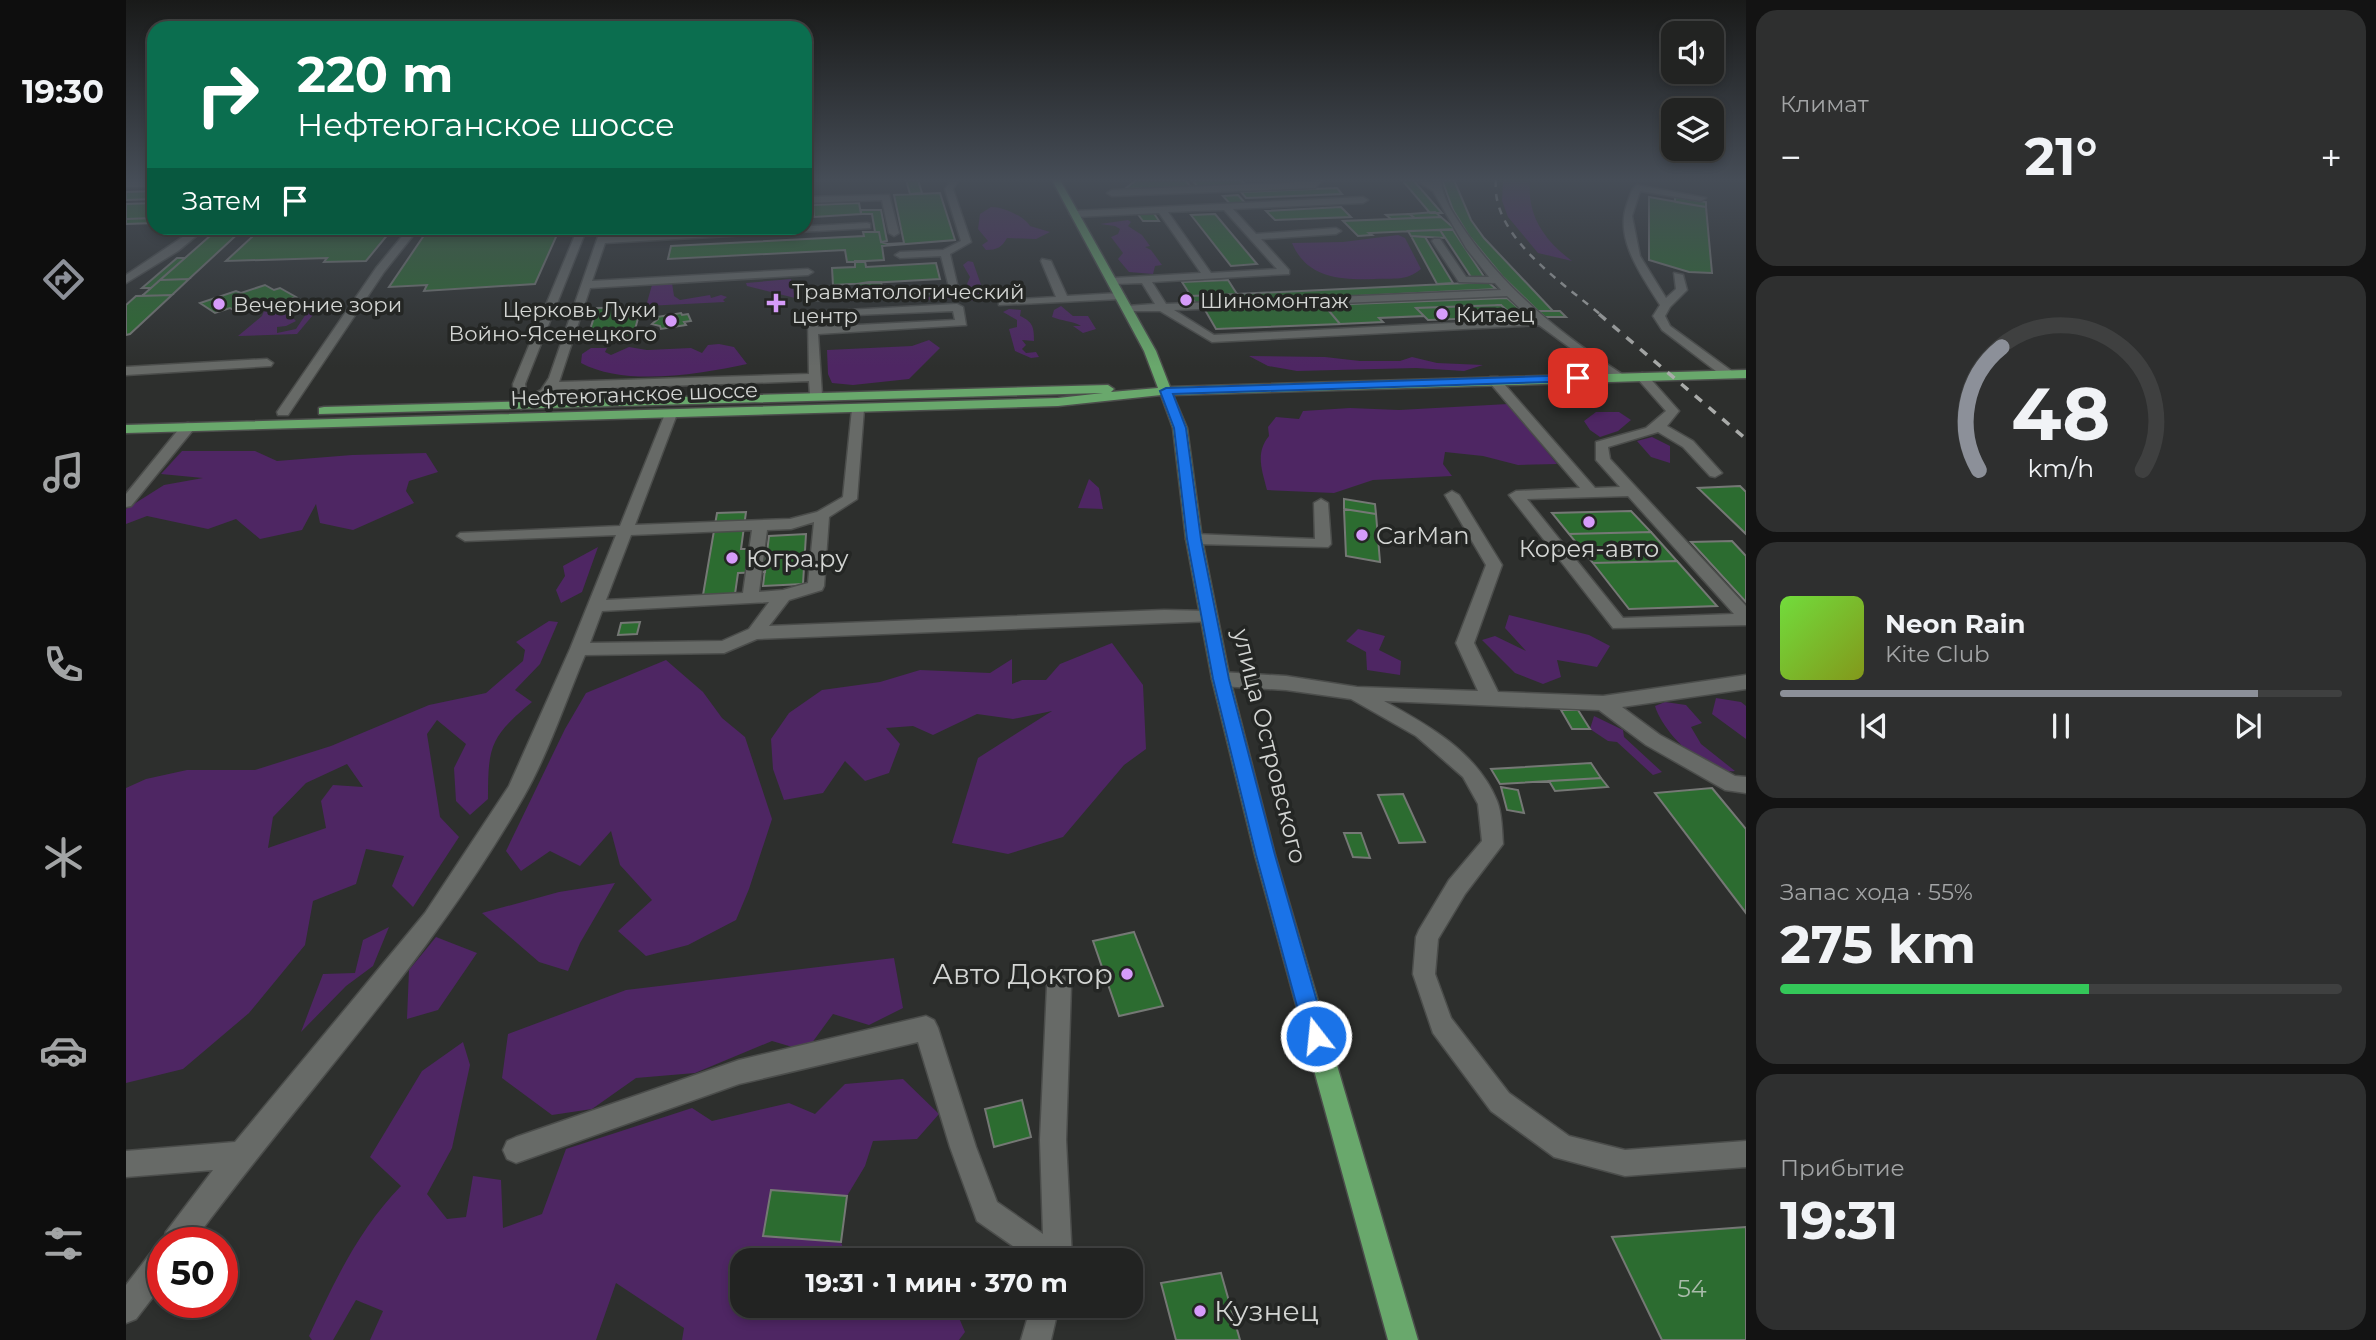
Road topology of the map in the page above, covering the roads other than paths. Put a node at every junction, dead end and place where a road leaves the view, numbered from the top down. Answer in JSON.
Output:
{"nodes":[{"id":1,"x":182,"y":243,"type":"edge"},
{"id":2,"x":402,"y":243,"type":"edge"},
{"id":3,"x":576,"y":243,"type":"edge"},
{"id":4,"x":599,"y":243,"type":"edge"},
{"id":5,"x":964,"y":243,"type":"edge"},
{"id":6,"x":1091,"y":243,"type":"edge"},
{"id":7,"x":1184,"y":243,"type":"edge"},
{"id":8,"x":1259,"y":243,"type":"edge"},
{"id":9,"x":1438,"y":243,"type":"edge"},
{"id":10,"x":1468,"y":243,"type":"edge"},
{"id":11,"x":1632,"y":243,"type":"edge"},
{"id":12,"x":945,"y":253,"type":"junction"},
{"id":13,"x":900,"y":254,"type":"dead end"},
{"id":14,"x":1046,"y":261,"type":"dead end"},
{"id":15,"x":1254,"y":274,"type":"junction"},
{"id":16,"x":1678,"y":275,"type":"dead end"},
{"id":17,"x":1208,"y":276,"type":"junction"},
{"id":18,"x":127,"y":277,"type":"edge"},
{"id":19,"x":1144,"y":279,"type":"junction"},
{"id":20,"x":1495,"y":280,"type":"junction"},
{"id":21,"x":1113,"y":281,"type":"junction"},
{"id":22,"x":585,"y":285,"type":"junction"},
{"id":23,"x":1266,"y":288,"type":"dead end"},
{"id":24,"x":1509,"y":293,"type":"junction"},
{"id":25,"x":1120,"y":296,"type":"junction"},
{"id":26,"x":809,"y":299,"type":"junction"},
{"id":27,"x":1063,"y":299,"type":"junction"},
{"id":28,"x":1003,"y":303,"type":"dead end"},
{"id":29,"x":1665,"y":305,"type":"junction"},
{"id":30,"x":1163,"y":308,"type":"junction"},
{"id":31,"x":1127,"y":309,"type":"junction"},
{"id":32,"x":810,"y":315,"type":"junction"},
{"id":33,"x":1540,"y":321,"type":"junction"},
{"id":34,"x":814,"y":331,"type":"junction"},
{"id":35,"x":267,"y":363,"type":"dead end"},
{"id":36,"x":126,"y":372,"type":"edge"},
{"id":37,"x":1730,"y":374,"type":"junction"},
{"id":38,"x":1746,"y":374,"type":"edge"},
{"id":39,"x":816,"y":377,"type":"junction"},
{"id":40,"x":1618,"y":377,"type":"junction"},
{"id":41,"x":1642,"y":377,"type":"junction"},
{"id":42,"x":1494,"y":380,"type":"junction"},
{"id":43,"x":550,"y":386,"type":"junction"},
{"id":44,"x":1166,"y":391,"type":"junction"},
{"id":45,"x":1143,"y":392,"type":"junction"},
{"id":46,"x":816,"y":395,"type":"junction"},
{"id":47,"x":521,"y":405,"type":"junction"},
{"id":48,"x":858,"y":409,"type":"junction"},
{"id":49,"x":283,"y":412,"type":"junction"},
{"id":50,"x":671,"y":414,"type":"junction"},
{"id":51,"x":126,"y":417,"type":"edge"},
{"id":52,"x":188,"y":427,"type":"junction"},
{"id":53,"x":1660,"y":428,"type":"junction"},
{"id":54,"x":126,"y":429,"type":"edge"},
{"id":55,"x":1715,"y":473,"type":"dead end"},
{"id":56,"x":1632,"y":491,"type":"junction"},
{"id":57,"x":1592,"y":493,"type":"junction"},
{"id":58,"x":1452,"y":495,"type":"dead end"},
{"id":59,"x":126,"y":503,"type":"edge"},
{"id":60,"x":1321,"y":503,"type":"dead end"},
{"id":61,"x":822,"y":515,"type":"junction"},
{"id":62,"x":760,"y":525,"type":"junction"},
{"id":63,"x":627,"y":530,"type":"junction"},
{"id":64,"x":465,"y":536,"type":"dead end"},
{"id":65,"x":1194,"y":539,"type":"junction"},
{"id":66,"x":783,"y":596,"type":"junction"},
{"id":67,"x":750,"y":598,"type":"junction"},
{"id":68,"x":596,"y":606,"type":"junction"},
{"id":69,"x":1208,"y":617,"type":"junction"},
{"id":70,"x":1746,"y":618,"type":"edge"},
{"id":71,"x":755,"y":634,"type":"junction"},
{"id":72,"x":579,"y":649,"type":"junction"},
{"id":73,"x":1221,"y":679,"type":"junction"},
{"id":74,"x":1746,"y":682,"type":"edge"},
{"id":75,"x":1355,"y":693,"type":"junction"},
{"id":76,"x":1493,"y":699,"type":"junction"},
{"id":77,"x":1603,"y":703,"type":"junction"},
{"id":78,"x":1746,"y":786,"type":"edge"},
{"id":79,"x":1059,"y":986,"type":"dead end"},
{"id":80,"x":516,"y":1150,"type":"dead end"},
{"id":81,"x":1746,"y":1154,"type":"edge"},
{"id":82,"x":241,"y":1155,"type":"junction"},
{"id":83,"x":126,"y":1164,"type":"edge"},
{"id":84,"x":187,"y":1227,"type":"edge"},
{"id":85,"x":1041,"y":1248,"type":"edge"},
{"id":86,"x":1058,"y":1248,"type":"edge"},
{"id":87,"x":147,"y":1281,"type":"edge"},
{"id":88,"x":126,"y":1309,"type":"edge"},
{"id":89,"x":1042,"y":1318,"type":"edge"},
{"id":90,"x":1036,"y":1340,"type":"edge"},
{"id":91,"x":1403,"y":1340,"type":"edge"}],
"edges":[{"from":1,"to":18,"type":"street"},
{"from":2,"to":49,"type":"street"},
{"from":3,"to":47,"type":"street"},
{"from":4,"to":22,"type":"street"},
{"from":5,"to":12,"type":"street"},
{"from":6,"to":21,"type":"main road","name":"улица Островского"},
{"from":7,"to":17,"type":"street"},
{"from":8,"to":15,"type":"street"},
{"from":9,"to":20,"type":"street"},
{"from":10,"to":20,"type":"street"},
{"from":11,"to":29,"type":"street"},
{"from":12,"to":13,"type":"street"},
{"from":12,"to":26,"type":"street"},
{"from":14,"to":27,"type":"street"},
{"from":15,"to":17,"type":"street"},
{"from":15,"to":23,"type":"street"},
{"from":16,"to":29,"type":"street"},
{"from":17,"to":19,"type":"street"},
{"from":19,"to":21,"type":"street"},
{"from":19,"to":30,"type":"street"},
{"from":20,"to":24,"type":"street"},
{"from":21,"to":25,"type":"main road","name":"улица Островского"},
{"from":22,"to":26,"type":"street"},
{"from":22,"to":43,"type":"street"},
{"from":24,"to":30,"type":"street"},
{"from":24,"to":33,"type":"street"},
{"from":25,"to":27,"type":"street"},
{"from":25,"to":31,"type":"main road","name":"улица Островского"},
{"from":26,"to":32,"type":"street"},
{"from":27,"to":28,"type":"street"},
{"from":29,"to":37,"type":"street"},
{"from":30,"to":31,"type":"street"},
{"from":30,"to":33,"type":"street"},
{"from":31,"to":44,"type":"main road","name":"улица Островского"},
{"from":32,"to":34,"type":"street"},
{"from":32,"to":34,"type":"street"},
{"from":33,"to":40,"type":"street"},
{"from":34,"to":39,"type":"street"},
{"from":35,"to":36,"type":"street"},
{"from":37,"to":38,"type":"main road","name":"Нефтеюганское шоссе"},
{"from":37,"to":41,"type":"main road","name":"Нефтеюганское шоссе"},
{"from":39,"to":43,"type":"street"},
{"from":39,"to":46,"type":"street"},
{"from":40,"to":41,"type":"main road","name":"Нефтеюганское шоссе"},
{"from":40,"to":42,"type":"main road","name":"Нефтеюганское шоссе"},
{"from":41,"to":53,"type":"street"},
{"from":42,"to":44,"type":"main road","name":"Нефтеюганское шоссе"},
{"from":42,"to":57,"type":"street"},
{"from":43,"to":47,"type":"street"},
{"from":44,"to":45,"type":"main road","name":"Нефтеюганское шоссе"},
{"from":44,"to":65,"type":"main road","name":"улица Островского"},
{"from":45,"to":46,"type":"main road","name":"Нефтеюганское шоссе"},
{"from":45,"to":48,"type":"main road","name":"Нефтеюганское шоссе"},
{"from":46,"to":47,"type":"main road","name":"Нефтеюганское шоссе"},
{"from":47,"to":49,"type":"main road","name":"Нефтеюганское шоссе"},
{"from":48,"to":50,"type":"main road","name":"Нефтеюганское шоссе"},
{"from":48,"to":61,"type":"street"},
{"from":49,"to":51,"type":"main road","name":"Нефтеюганское шоссе"},
{"from":50,"to":52,"type":"main road","name":"Нефтеюганское шоссе"},
{"from":50,"to":63,"type":"street"},
{"from":52,"to":54,"type":"main road","name":"Нефтеюганское шоссе"},
{"from":52,"to":59,"type":"street"},
{"from":53,"to":55,"type":"street"},
{"from":53,"to":56,"type":"street"},
{"from":56,"to":57,"type":"street"},
{"from":56,"to":70,"type":"street"},
{"from":57,"to":70,"type":"street"},
{"from":58,"to":76,"type":"street"},
{"from":60,"to":65,"type":"street"},
{"from":61,"to":62,"type":"street"},
{"from":61,"to":66,"type":"street"},
{"from":62,"to":63,"type":"street"},
{"from":62,"to":67,"type":"street"},
{"from":63,"to":64,"type":"street"},
{"from":63,"to":68,"type":"street"},
{"from":65,"to":69,"type":"main road","name":"улица Островского"},
{"from":66,"to":67,"type":"street"},
{"from":66,"to":71,"type":"street"},
{"from":67,"to":68,"type":"street"},
{"from":68,"to":72,"type":"street"},
{"from":69,"to":71,"type":"street"},
{"from":69,"to":73,"type":"main road","name":"улица Островского"},
{"from":71,"to":72,"type":"street"},
{"from":72,"to":82,"type":"street"},
{"from":73,"to":75,"type":"street"},
{"from":73,"to":91,"type":"main road","name":"улица Островского"},
{"from":74,"to":77,"type":"street"},
{"from":75,"to":76,"type":"street"},
{"from":75,"to":81,"type":"street"},
{"from":76,"to":77,"type":"street"},
{"from":77,"to":78,"type":"street"},
{"from":79,"to":86,"type":"street"},
{"from":80,"to":85,"type":"street"},
{"from":82,"to":83,"type":"street"},
{"from":82,"to":84,"type":"street"},
{"from":87,"to":88,"type":"street"},
{"from":89,"to":90,"type":"street"}]}
